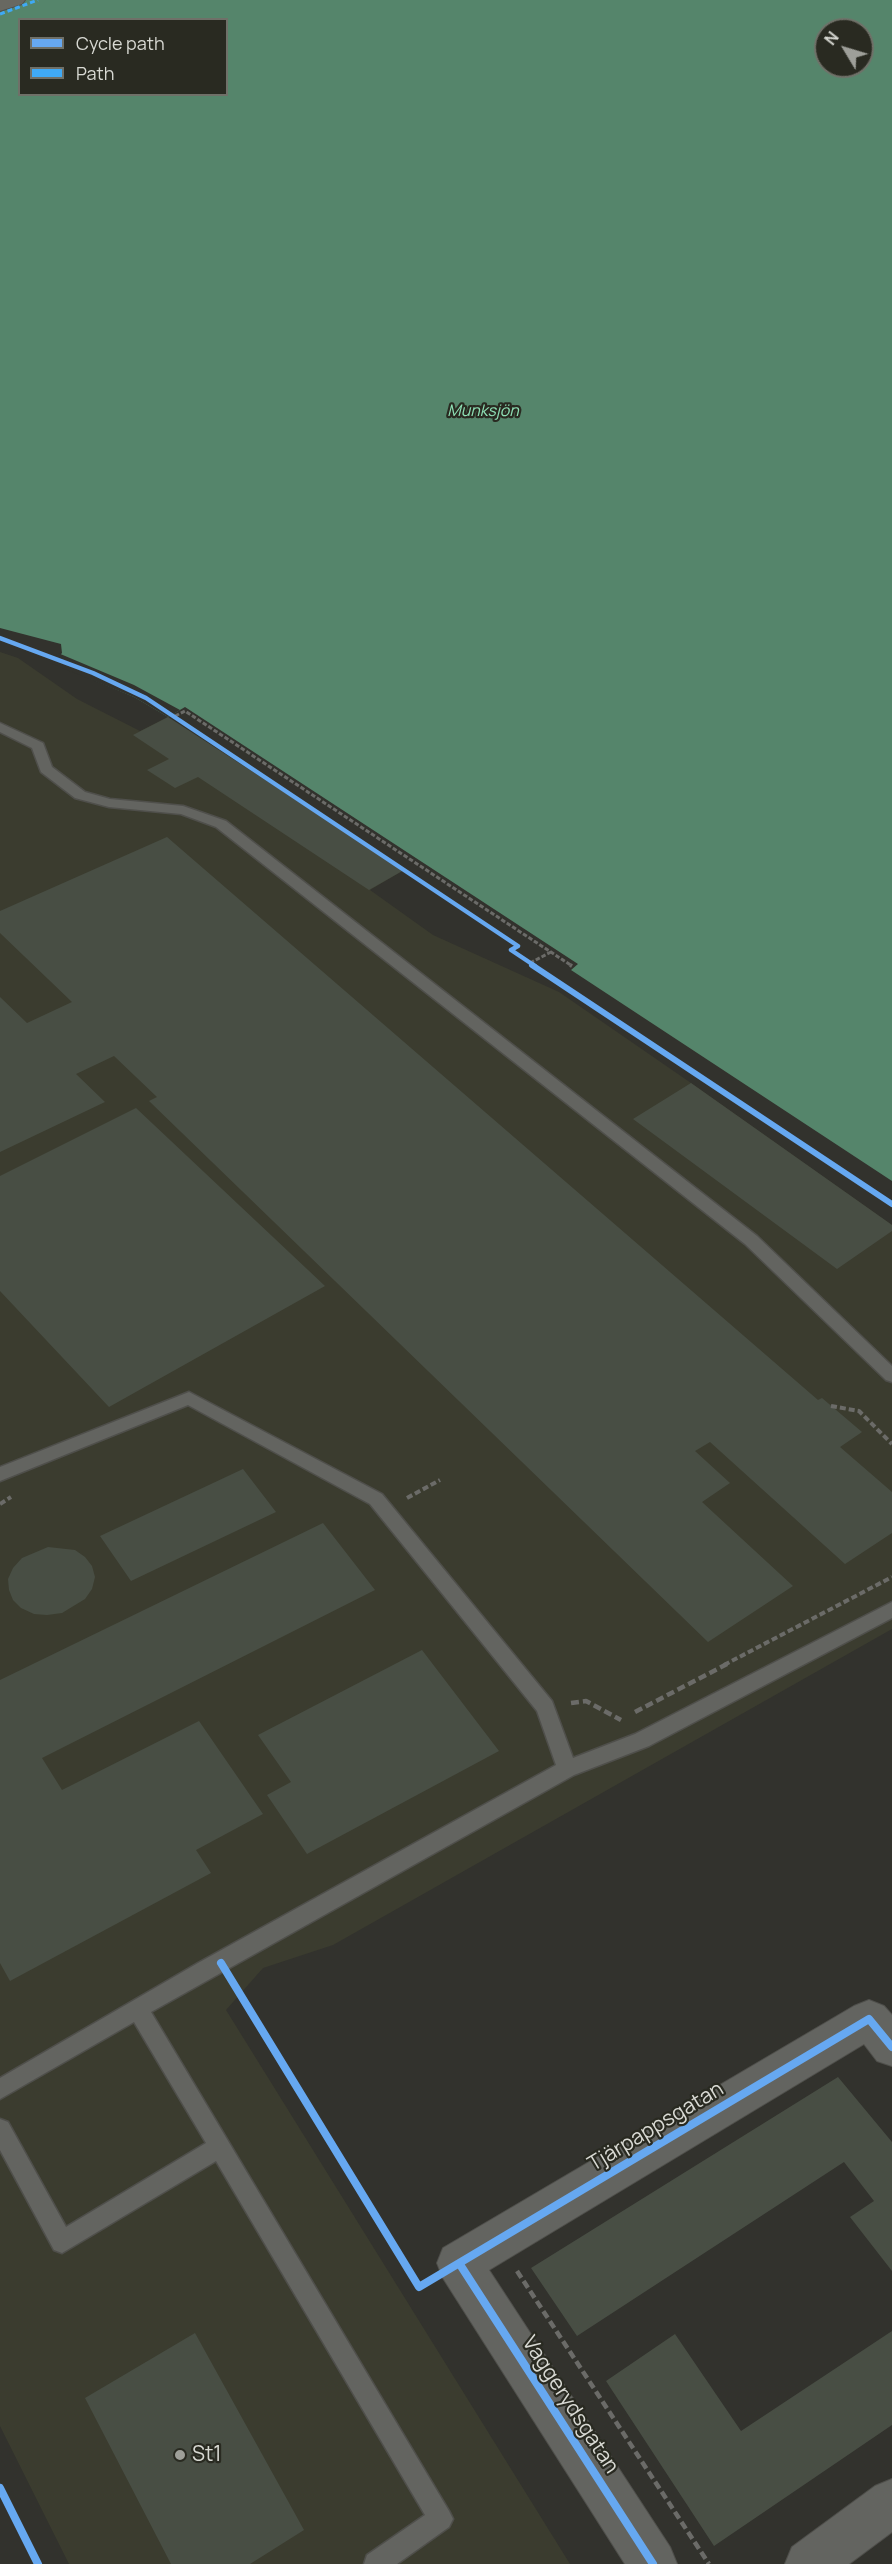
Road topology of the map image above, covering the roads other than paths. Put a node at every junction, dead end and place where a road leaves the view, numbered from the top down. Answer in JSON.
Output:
{"nodes":[{"id":1,"x":16,"y":0,"type":"edge"},
{"id":2,"x":0,"y":6,"type":"edge"},
{"id":3,"x":0,"y":728,"type":"edge"},
{"id":4,"x":892,"y":1376,"type":"edge"},
{"id":5,"x":0,"y":1474,"type":"edge"},
{"id":6,"x":892,"y":1610,"type":"edge"},
{"id":7,"x":567,"y":1769,"type":"junction"},
{"id":8,"x":138,"y":2009,"type":"junction"},
{"id":9,"x":881,"y":2033,"type":"edge"},
{"id":10,"x":0,"y":2089,"type":"edge"},
{"id":11,"x":0,"y":2129,"type":"edge"},
{"id":12,"x":219,"y":2147,"type":"junction"},
{"id":13,"x":478,"y":2252,"type":"joint"},
{"id":14,"x":892,"y":2503,"type":"edge"},
{"id":15,"x":376,"y":2564,"type":"edge"},
{"id":16,"x":653,"y":2564,"type":"edge"},
{"id":17,"x":808,"y":2564,"type":"edge"}],
"edges":[{"from":1,"to":2,"type":"main road"},
{"from":3,"to":4,"type":"lane"},
{"from":5,"to":7,"type":"lane"},
{"from":6,"to":7,"type":"lane"},
{"from":7,"to":8,"type":"lane"},
{"from":8,"to":10,"type":"lane"},
{"from":8,"to":12,"type":"lane"},
{"from":9,"to":13,"type":"street","name":"Tjärpappsgatan"},
{"from":11,"to":12,"type":"lane"},
{"from":12,"to":15,"type":"lane"},
{"from":13,"to":16,"type":"street","name":"Vaggerydsgatan"},
{"from":14,"to":17,"type":"street"}]}
